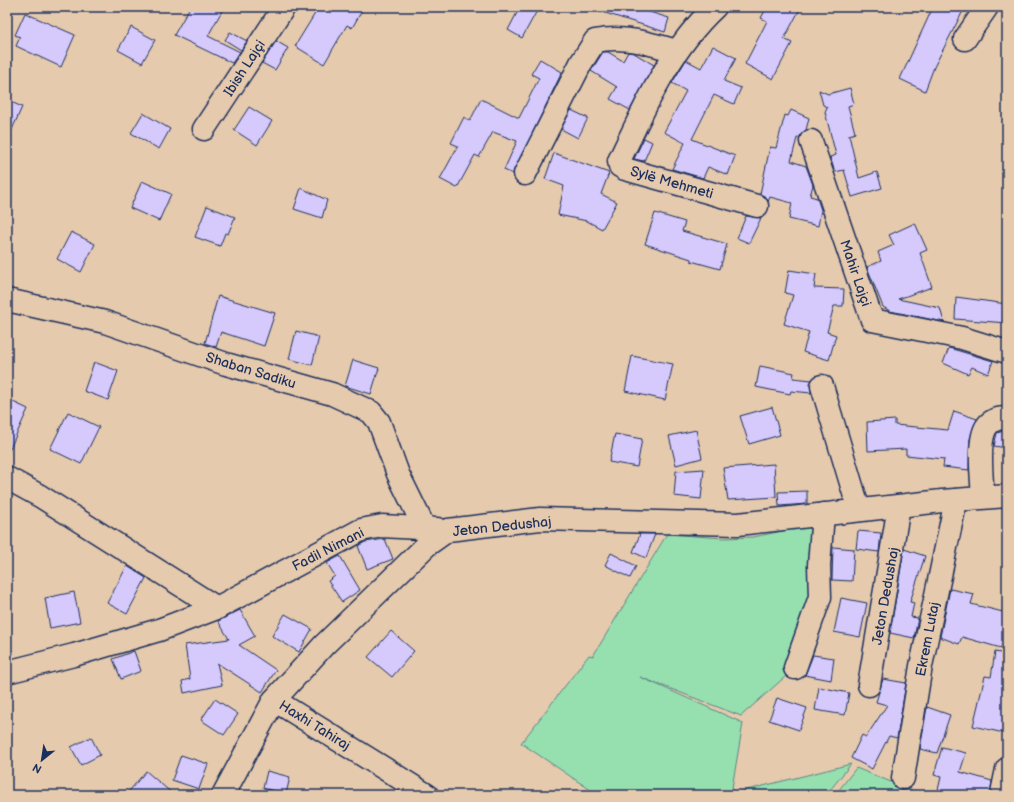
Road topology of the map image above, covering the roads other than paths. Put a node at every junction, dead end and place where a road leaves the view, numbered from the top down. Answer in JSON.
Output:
{"nodes":[{"id":1,"x":284,"y":7,"type":"edge"},
{"id":2,"x":715,"y":7,"type":"edge"},
{"id":3,"x":986,"y":7,"type":"edge"},
{"id":4,"x":965,"y":39,"type":"dead end"},
{"id":5,"x":676,"y":51,"type":"junction"},
{"id":6,"x":204,"y":129,"type":"dead end"},
{"id":7,"x":811,"y":141,"type":"dead end"},
{"id":8,"x":525,"y":174,"type":"dead end"},
{"id":9,"x":757,"y":206,"type":"dead end"},
{"id":10,"x":7,"y":300,"type":"edge"},
{"id":11,"x":1007,"y":352,"type":"edge"},
{"id":12,"x":822,"y":386,"type":"dead end"},
{"id":13,"x":1007,"y":418,"type":"edge"},
{"id":14,"x":7,"y":478,"type":"edge"},
{"id":15,"x":1007,"y":496,"type":"edge"},
{"id":16,"x":983,"y":497,"type":"junction"},
{"id":17,"x":956,"y":500,"type":"junction"},
{"id":18,"x":899,"y":506,"type":"junction"},
{"id":19,"x":859,"y":510,"type":"junction"},
{"id":20,"x":823,"y":514,"type":"junction"},
{"id":21,"x":424,"y":527,"type":"junction"},
{"id":22,"x":448,"y":530,"type":"junction"},
{"id":23,"x":217,"y":608,"type":"junction"},
{"id":24,"x":795,"y":668,"type":"dead end"},
{"id":25,"x":7,"y":672,"type":"edge"},
{"id":26,"x":869,"y":685,"type":"dead end"},
{"id":27,"x":274,"y":700,"type":"junction"},
{"id":28,"x":1007,"y":769,"type":"edge"},
{"id":29,"x":903,"y":778,"type":"dead end"},
{"id":30,"x":1002,"y":793,"type":"dead end"},
{"id":31,"x":223,"y":795,"type":"edge"},
{"id":32,"x":427,"y":795,"type":"edge"}],
"edges":[{"from":1,"to":6,"type":"street","name":"Ibish Lajçi"},
{"from":2,"to":5,"type":"street","name":"Sylë Mehmeti"},
{"from":3,"to":4,"type":"street"},
{"from":5,"to":8,"type":"street"},
{"from":5,"to":9,"type":"street","name":"Sylë Mehmeti"},
{"from":7,"to":11,"type":"street","name":"Mahir Lajçi"},
{"from":10,"to":21,"type":"street","name":"Shaban Sadiku"},
{"from":12,"to":19,"type":"street"},
{"from":13,"to":16,"type":"street"},
{"from":14,"to":23,"type":"street"},
{"from":15,"to":16,"type":"street","name":"Jeton Dedushaj"},
{"from":16,"to":17,"type":"street","name":"Jeton Dedushaj"},
{"from":17,"to":18,"type":"street","name":"Jeton Dedushaj"},
{"from":17,"to":29,"type":"street","name":"Ekrem Lutaj"},
{"from":18,"to":19,"type":"street","name":"Jeton Dedushaj"},
{"from":18,"to":26,"type":"street","name":"Jeton Dedushaj"},
{"from":19,"to":20,"type":"street","name":"Jeton Dedushaj"},
{"from":20,"to":22,"type":"street","name":"Jeton Dedushaj"},
{"from":20,"to":24,"type":"street"},
{"from":21,"to":22,"type":"street","name":"Fadil Nimani"},
{"from":21,"to":23,"type":"street","name":"Fadil Nimani"},
{"from":22,"to":27,"type":"street","name":"Jeton Dedushaj"},
{"from":23,"to":25,"type":"street","name":"Fadil Nimani"},
{"from":27,"to":31,"type":"street","name":"Haxhi Tahiraj"},
{"from":27,"to":32,"type":"street","name":"Haxhi Tahiraj"},
{"from":28,"to":30,"type":"street"}]}
